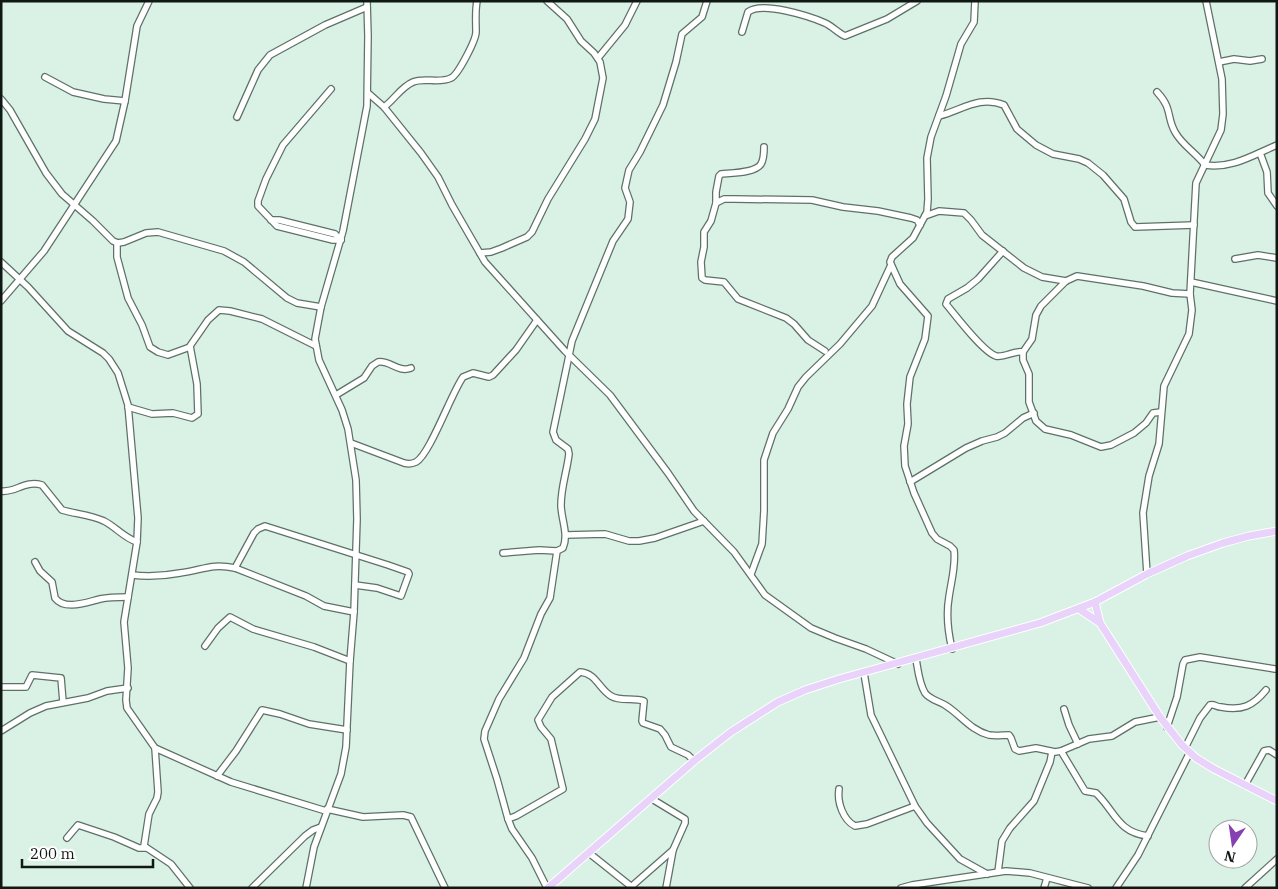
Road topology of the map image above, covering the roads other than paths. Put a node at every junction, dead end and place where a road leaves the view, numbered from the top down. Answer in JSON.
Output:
{"nodes":[{"id":1,"x":149,"y":1,"type":"edge"},
{"id":2,"x":477,"y":1,"type":"edge"},
{"id":3,"x":547,"y":1,"type":"edge"},
{"id":4,"x":637,"y":1,"type":"edge"},
{"id":5,"x":707,"y":1,"type":"edge"},
{"id":6,"x":917,"y":1,"type":"edge"},
{"id":7,"x":975,"y":1,"type":"edge"},
{"id":8,"x":1206,"y":1,"type":"edge"},
{"id":9,"x":367,"y":4,"type":"edge"},
{"id":10,"x":742,"y":32,"type":"dead end"},
{"id":11,"x":598,"y":58,"type":"junction"},
{"id":12,"x":1262,"y":59,"type":"dead end"},
{"id":13,"x":1219,"y":62,"type":"junction"},
{"id":14,"x":45,"y":77,"type":"dead end"},
{"id":15,"x":331,"y":89,"type":"dead end"},
{"id":16,"x":1157,"y":92,"type":"dead end"},
{"id":17,"x":368,"y":93,"type":"junction"},
{"id":18,"x":1,"y":99,"type":"edge"},
{"id":19,"x":125,"y":101,"type":"junction"},
{"id":20,"x":384,"y":107,"type":"junction"},
{"id":21,"x":939,"y":116,"type":"junction"},
{"id":22,"x":237,"y":117,"type":"dead end"},
{"id":23,"x":1277,"y":146,"type":"edge"},
{"id":24,"x":764,"y":147,"type":"dead end"},
{"id":25,"x":1260,"y":153,"type":"junction"},
{"id":26,"x":1205,"y":165,"type":"junction"},
{"id":27,"x":716,"y":203,"type":"junction"},
{"id":28,"x":74,"y":205,"type":"junction"},
{"id":29,"x":1277,"y":206,"type":"edge"},
{"id":30,"x":925,"y":216,"type":"junction"},
{"id":31,"x":920,"y":224,"type":"junction"},
{"id":32,"x":1194,"y":225,"type":"junction"},
{"id":33,"x":341,"y":240,"type":"junction"},
{"id":34,"x":117,"y":243,"type":"junction"},
{"id":35,"x":1003,"y":251,"type":"junction"},
{"id":36,"x":480,"y":253,"type":"junction"},
{"id":37,"x":1277,"y":258,"type":"edge"},
{"id":38,"x":1235,"y":259,"type":"dead end"},
{"id":39,"x":1,"y":262,"type":"edge"},
{"id":40,"x":891,"y":266,"type":"junction"},
{"id":41,"x":20,"y":279,"type":"junction"},
{"id":42,"x":1066,"y":281,"type":"junction"},
{"id":43,"x":1191,"y":282,"type":"junction"},
{"id":44,"x":1190,"y":294,"type":"junction"},
{"id":45,"x":3,"y":295,"type":"edge"},
{"id":46,"x":1277,"y":301,"type":"edge"},
{"id":47,"x":1,"y":302,"type":"edge"},
{"id":48,"x":321,"y":306,"type":"junction"},
{"id":49,"x":537,"y":320,"type":"junction"},
{"id":50,"x":316,"y":346,"type":"junction"},
{"id":51,"x":190,"y":348,"type":"junction"},
{"id":52,"x":825,"y":351,"type":"dead end"},
{"id":53,"x":1023,"y":352,"type":"junction"},
{"id":54,"x":570,"y":355,"type":"junction"},
{"id":55,"x":411,"y":368,"type":"dead end"},
{"id":56,"x":336,"y":395,"type":"junction"},
{"id":57,"x":128,"y":407,"type":"junction"},
{"id":58,"x":1161,"y":412,"type":"junction"},
{"id":59,"x":1034,"y":413,"type":"junction"},
{"id":60,"x":351,"y":443,"type":"junction"},
{"id":61,"x":910,"y":482,"type":"junction"},
{"id":62,"x":1,"y":491,"type":"edge"},
{"id":63,"x":704,"y":521,"type":"junction"},
{"id":64,"x":1277,"y":531,"type":"edge"},
{"id":65,"x":566,"y":535,"type":"junction"},
{"id":66,"x":137,"y":542,"type":"junction"},
{"id":67,"x":557,"y":551,"type":"junction"},
{"id":68,"x":503,"y":553,"type":"dead end"},
{"id":69,"x":356,"y":556,"type":"junction"},
{"id":70,"x":35,"y":562,"type":"dead end"},
{"id":71,"x":235,"y":568,"type":"junction"},
{"id":72,"x":751,"y":574,"type":"junction"},
{"id":73,"x":1148,"y":574,"type":"junction"},
{"id":74,"x":132,"y":576,"type":"junction"},
{"id":75,"x":355,"y":585,"type":"junction"},
{"id":76,"x":128,"y":597,"type":"junction"},
{"id":77,"x":1095,"y":602,"type":"junction"},
{"id":78,"x":1079,"y":609,"type":"junction"},
{"id":79,"x":354,"y":612,"type":"junction"},
{"id":80,"x":1100,"y":623,"type":"junction"},
{"id":81,"x":205,"y":646,"type":"dead end"},
{"id":82,"x":952,"y":648,"type":"junction"},
{"id":83,"x":916,"y":659,"type":"junction"},
{"id":84,"x":350,"y":662,"type":"junction"},
{"id":85,"x":898,"y":664,"type":"junction"},
{"id":86,"x":1275,"y":669,"type":"dead end"},
{"id":87,"x":864,"y":673,"type":"junction"},
{"id":88,"x":1,"y":687,"type":"edge"},
{"id":89,"x":128,"y":688,"type":"junction"},
{"id":90,"x":1266,"y":690,"type":"dead end"},
{"id":91,"x":63,"y":702,"type":"junction"},
{"id":92,"x":1064,"y":708,"type":"dead end"},
{"id":93,"x":1160,"y":717,"type":"junction"},
{"id":94,"x":1167,"y":727,"type":"junction"},
{"id":95,"x":347,"y":730,"type":"junction"},
{"id":96,"x":1,"y":731,"type":"edge"},
{"id":97,"x":1078,"y":744,"type":"junction"},
{"id":98,"x":155,"y":748,"type":"junction"},
{"id":99,"x":1188,"y":750,"type":"junction"},
{"id":100,"x":1061,"y":751,"type":"junction"},
{"id":101,"x":1052,"y":752,"type":"junction"},
{"id":102,"x":1277,"y":755,"type":"edge"},
{"id":103,"x":694,"y":761,"type":"junction"},
{"id":104,"x":217,"y":776,"type":"junction"},
{"id":105,"x":1245,"y":785,"type":"junction"},
{"id":106,"x":839,"y":790,"type":"dead end"},
{"id":107,"x":652,"y":799,"type":"junction"},
{"id":108,"x":1277,"y":801,"type":"edge"},
{"id":109,"x":915,"y":806,"type":"junction"},
{"id":110,"x":327,"y":810,"type":"junction"},
{"id":111,"x":508,"y":819,"type":"junction"},
{"id":112,"x":321,"y":827,"type":"junction"},
{"id":113,"x":1148,"y":836,"type":"junction"},
{"id":114,"x":67,"y":838,"type":"dead end"},
{"id":115,"x":146,"y":848,"type":"junction"},
{"id":116,"x":673,"y":850,"type":"junction"},
{"id":117,"x":589,"y":853,"type":"junction"},
{"id":118,"x":1277,"y":859,"type":"edge"},
{"id":119,"x":998,"y":872,"type":"junction"},
{"id":120,"x":987,"y":874,"type":"junction"},
{"id":121,"x":1047,"y":878,"type":"junction"},
{"id":122,"x":633,"y":887,"type":"edge"},
{"id":123,"x":190,"y":888,"type":"edge"},
{"id":124,"x":252,"y":888,"type":"edge"},
{"id":125,"x":306,"y":888,"type":"edge"},
{"id":126,"x":445,"y":888,"type":"edge"},
{"id":127,"x":547,"y":888,"type":"edge"},
{"id":128,"x":666,"y":888,"type":"edge"},
{"id":129,"x":901,"y":888,"type":"edge"},
{"id":130,"x":1044,"y":888,"type":"edge"},
{"id":131,"x":1088,"y":888,"type":"edge"},
{"id":132,"x":1116,"y":888,"type":"edge"},
{"id":133,"x":1245,"y":888,"type":"edge"}],
"edges":[{"from":1,"to":19,"type":"street"},
{"from":2,"to":20,"type":"street"},
{"from":3,"to":11,"type":"street"},
{"from":4,"to":11,"type":"street"},
{"from":5,"to":54,"type":"street"},
{"from":6,"to":10,"type":"street"},
{"from":7,"to":21,"type":"street"},
{"from":8,"to":13,"type":"street"},
{"from":9,"to":17,"type":"street"},
{"from":9,"to":22,"type":"street"},
{"from":11,"to":36,"type":"street"},
{"from":12,"to":13,"type":"street"},
{"from":13,"to":26,"type":"street"},
{"from":14,"to":19,"type":"street"},
{"from":15,"to":33,"type":"street"},
{"from":16,"to":26,"type":"street"},
{"from":17,"to":20,"type":"street"},
{"from":17,"to":33,"type":"street"},
{"from":18,"to":28,"type":"street"},
{"from":19,"to":28,"type":"street"},
{"from":20,"to":36,"type":"street"},
{"from":21,"to":30,"type":"street"},
{"from":21,"to":32,"type":"street"},
{"from":23,"to":25,"type":"street"},
{"from":24,"to":27,"type":"street"},
{"from":25,"to":26,"type":"street"},
{"from":25,"to":29,"type":"street"},
{"from":26,"to":32,"type":"street"},
{"from":27,"to":31,"type":"street"},
{"from":27,"to":52,"type":"street"},
{"from":28,"to":34,"type":"street"},
{"from":28,"to":41,"type":"street"},
{"from":30,"to":31,"type":"street"},
{"from":30,"to":35,"type":"street"},
{"from":31,"to":40,"type":"street"},
{"from":32,"to":43,"type":"street"},
{"from":33,"to":48,"type":"street"},
{"from":34,"to":48,"type":"street"},
{"from":34,"to":51,"type":"street"},
{"from":35,"to":42,"type":"street"},
{"from":35,"to":53,"type":"street"},
{"from":36,"to":49,"type":"street"},
{"from":37,"to":38,"type":"street"},
{"from":39,"to":41,"type":"street"},
{"from":40,"to":61,"type":"street"},
{"from":40,"to":72,"type":"street"},
{"from":41,"to":45,"type":"street"},
{"from":41,"to":57,"type":"street"},
{"from":42,"to":44,"type":"street"},
{"from":42,"to":53,"type":"street"},
{"from":43,"to":44,"type":"street"},
{"from":43,"to":46,"type":"street"},
{"from":44,"to":58,"type":"street"},
{"from":45,"to":47,"type":"street"},
{"from":48,"to":50,"type":"street"},
{"from":49,"to":54,"type":"street"},
{"from":49,"to":60,"type":"street"},
{"from":50,"to":51,"type":"street"},
{"from":50,"to":56,"type":"street"},
{"from":51,"to":57,"type":"street"},
{"from":53,"to":59,"type":"street"},
{"from":54,"to":63,"type":"street"},
{"from":54,"to":65,"type":"street"},
{"from":55,"to":56,"type":"street"},
{"from":56,"to":60,"type":"street"},
{"from":57,"to":66,"type":"street"},
{"from":58,"to":59,"type":"street"},
{"from":58,"to":73,"type":"street"},
{"from":59,"to":61,"type":"street"},
{"from":60,"to":69,"type":"street"},
{"from":61,"to":82,"type":"street"},
{"from":62,"to":66,"type":"street"},
{"from":63,"to":65,"type":"street"},
{"from":63,"to":72,"type":"street"},
{"from":64,"to":73,"type":"main road"},
{"from":65,"to":67,"type":"street"},
{"from":66,"to":74,"type":"street"},
{"from":67,"to":68,"type":"street"},
{"from":67,"to":111,"type":"street"},
{"from":69,"to":71,"type":"street"},
{"from":69,"to":75,"type":"street"},
{"from":69,"to":75,"type":"street"},
{"from":70,"to":76,"type":"street"},
{"from":71,"to":74,"type":"street"},
{"from":71,"to":79,"type":"street"},
{"from":72,"to":85,"type":"street"},
{"from":73,"to":77,"type":"main road"},
{"from":74,"to":76,"type":"street"},
{"from":75,"to":79,"type":"street"},
{"from":76,"to":89,"type":"street"},
{"from":77,"to":78,"type":"main road"},
{"from":77,"to":80,"type":"main road"},
{"from":78,"to":80,"type":"main road"},
{"from":78,"to":82,"type":"main road"},
{"from":79,"to":84,"type":"street"},
{"from":80,"to":93,"type":"main road"},
{"from":81,"to":84,"type":"street"},
{"from":82,"to":83,"type":"main road"},
{"from":83,"to":85,"type":"main road"},
{"from":83,"to":101,"type":"street"},
{"from":84,"to":95,"type":"street"},
{"from":85,"to":87,"type":"main road"},
{"from":86,"to":94,"type":"street"},
{"from":87,"to":103,"type":"main road"},
{"from":87,"to":109,"type":"street"},
{"from":88,"to":91,"type":"street"},
{"from":89,"to":91,"type":"street"},
{"from":89,"to":98,"type":"street"},
{"from":90,"to":99,"type":"street"},
{"from":91,"to":96,"type":"street"},
{"from":92,"to":97,"type":"street"},
{"from":93,"to":94,"type":"main road"},
{"from":93,"to":97,"type":"street"},
{"from":94,"to":99,"type":"main road"},
{"from":95,"to":104,"type":"street"},
{"from":95,"to":110,"type":"street"},
{"from":97,"to":100,"type":"street"},
{"from":98,"to":104,"type":"street"},
{"from":98,"to":115,"type":"street"},
{"from":99,"to":105,"type":"main road"},
{"from":99,"to":113,"type":"street"},
{"from":100,"to":101,"type":"street"},
{"from":100,"to":113,"type":"street"},
{"from":101,"to":119,"type":"street"},
{"from":102,"to":105,"type":"street"},
{"from":103,"to":107,"type":"main road"},
{"from":103,"to":111,"type":"street"},
{"from":104,"to":110,"type":"street"},
{"from":105,"to":108,"type":"main road"},
{"from":106,"to":109,"type":"street"},
{"from":107,"to":116,"type":"street"},
{"from":107,"to":117,"type":"main road"},
{"from":109,"to":120,"type":"street"},
{"from":110,"to":112,"type":"street"},
{"from":110,"to":126,"type":"street"},
{"from":111,"to":127,"type":"street"},
{"from":112,"to":124,"type":"street"},
{"from":112,"to":125,"type":"street"},
{"from":113,"to":132,"type":"street"},
{"from":114,"to":115,"type":"street"},
{"from":115,"to":123,"type":"street"},
{"from":116,"to":122,"type":"street"},
{"from":116,"to":128,"type":"street"},
{"from":117,"to":122,"type":"street"},
{"from":117,"to":127,"type":"main road"},
{"from":118,"to":133,"type":"street"},
{"from":119,"to":120,"type":"street"},
{"from":119,"to":121,"type":"street"},
{"from":120,"to":129,"type":"street"},
{"from":121,"to":130,"type":"street"},
{"from":121,"to":131,"type":"street"}]}
